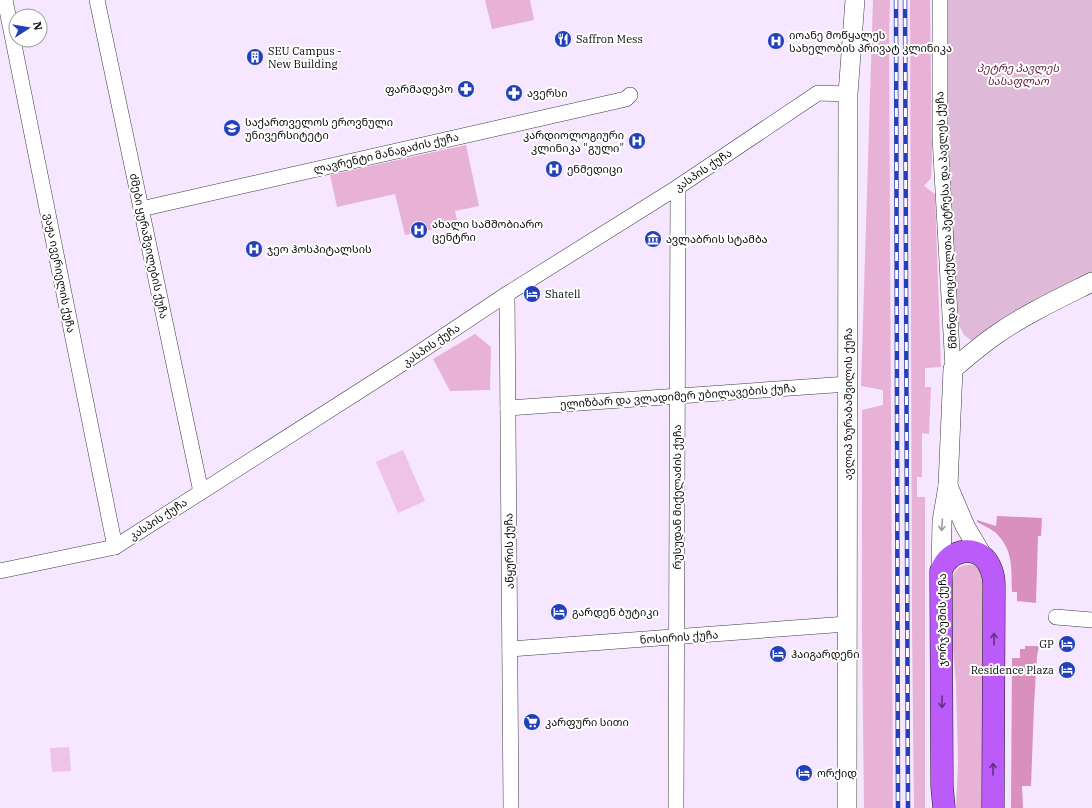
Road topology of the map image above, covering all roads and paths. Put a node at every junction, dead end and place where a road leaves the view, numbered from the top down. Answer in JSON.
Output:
{"nodes":[{"id":1,"x":6,"y":0,"type":"edge"},
{"id":2,"x":96,"y":0,"type":"edge"},
{"id":3,"x":855,"y":0,"type":"edge"},
{"id":4,"x":940,"y":0,"type":"edge"},
{"id":5,"x":848,"y":94,"type":"junction"},
{"id":6,"x":630,"y":96,"type":"dead end"},
{"id":7,"x":678,"y":187,"type":"junction"},
{"id":8,"x":141,"y":209,"type":"junction"},
{"id":9,"x":1092,"y":282,"type":"edge"},
{"id":10,"x":507,"y":294,"type":"junction"},
{"id":11,"x":953,"y":369,"type":"junction"},
{"id":12,"x":848,"y":384,"type":"junction"},
{"id":13,"x":677,"y":396,"type":"junction"},
{"id":14,"x":508,"y":408,"type":"junction"},
{"id":15,"x":948,"y":486,"type":"junction"},
{"id":16,"x":201,"y":492,"type":"junction"},
{"id":17,"x":115,"y":547,"type":"junction"},
{"id":18,"x":985,"y":560,"type":"junction"},
{"id":19,"x":0,"y":571,"type":"edge"},
{"id":20,"x":941,"y":571,"type":"junction"},
{"id":21,"x":1056,"y":617,"type":"dead end"},
{"id":22,"x":1092,"y":620,"type":"edge"},
{"id":23,"x":848,"y":624,"type":"junction"},
{"id":24,"x":676,"y":637,"type":"junction"},
{"id":25,"x":510,"y":650,"type":"junction"},
{"id":26,"x":942,"y":786,"type":"junction"},
{"id":27,"x":511,"y":808,"type":"edge"},
{"id":28,"x":676,"y":808,"type":"edge"},
{"id":29,"x":847,"y":808,"type":"edge"},
{"id":30,"x":940,"y":808,"type":"edge"},
{"id":31,"x":944,"y":808,"type":"edge"},
{"id":32,"x":993,"y":808,"type":"edge"}],
"edges":[{"from":1,"to":17,"type":"street","name":"ვაჟა ივერიელის ქუჩა"},
{"from":2,"to":8,"type":"street","name":"ძმები ყურაშვილების ქუჩა"},
{"from":3,"to":5,"type":"street","name":"ავლიპ ზურაბაშვილის ქუჩა"},
{"from":4,"to":11,"type":"street","name":"წმინდა მოციქულთა პეტრესა და პავლეს ქუჩა"},
{"from":5,"to":7,"type":"street","name":"კასპის ქუჩა"},
{"from":5,"to":12,"type":"street","name":"ავლიპ ზურაბაშვილის ქუჩა"},
{"from":6,"to":8,"type":"street","name":"ლავრენტი მანაგაძის ქუჩა"},
{"from":7,"to":10,"type":"street","name":"კასპის ქუჩა"},
{"from":7,"to":13,"type":"street","name":"რუსუდან მიქელაძის ქუჩა"},
{"from":8,"to":16,"type":"street","name":"ძმები ყურაშვილების ქუჩა"},
{"from":9,"to":11,"type":"street"},
{"from":10,"to":14,"type":"street","name":"აწყურის ქუჩა"},
{"from":10,"to":16,"type":"street","name":"კასპის ქუჩა"},
{"from":11,"to":15,"type":"street"},
{"from":12,"to":13,"type":"street","name":"ელიზბარ და ვლადიმერ უბილავების ქუჩა"},
{"from":12,"to":23,"type":"street","name":"ავლიპ ზურაბაშვილის ქუჩა"},
{"from":13,"to":14,"type":"street","name":"ელიზბარ და ვლადიმერ უბილავების ქუჩა"},
{"from":13,"to":24,"type":"street","name":"რუსუდან მიქელაძის ქუჩა"},
{"from":14,"to":25,"type":"street","name":"აწყურის ქუჩა"},
{"from":15,"to":18,"type":"street"},
{"from":15,"to":20,"type":"street","one_way":true},
{"from":16,"to":17,"type":"street","name":"კასპის ქუჩა"},
{"from":17,"to":19,"type":"street","name":"კასპის ქუჩა"},
{"from":18,"to":20,"type":"main road","name":"ჯორჯ ბუშის ქუჩა"},
{"from":32,"to":18,"type":"main road","one_way":true},
{"from":20,"to":26,"type":"main road","name":"ჯორჯ ბუშის ქუჩა","one_way":true},
{"from":21,"to":22,"type":"street"},
{"from":23,"to":24,"type":"street","name":"ნოსირის ქუჩა"},
{"from":23,"to":29,"type":"street","name":"ავლიპ ზურაბაშვილის ქუჩა"},
{"from":24,"to":25,"type":"street","name":"ნოსირის ქუჩა"},
{"from":24,"to":28,"type":"street","name":"რუსუდან მიქელაძის ქუჩა"},
{"from":25,"to":27,"type":"street","name":"აწყურის ქუჩა"},
{"from":26,"to":30,"type":"main road"},
{"from":26,"to":31,"type":"main road","name":"ჯორჯ ბუშის ქუჩა"}]}
